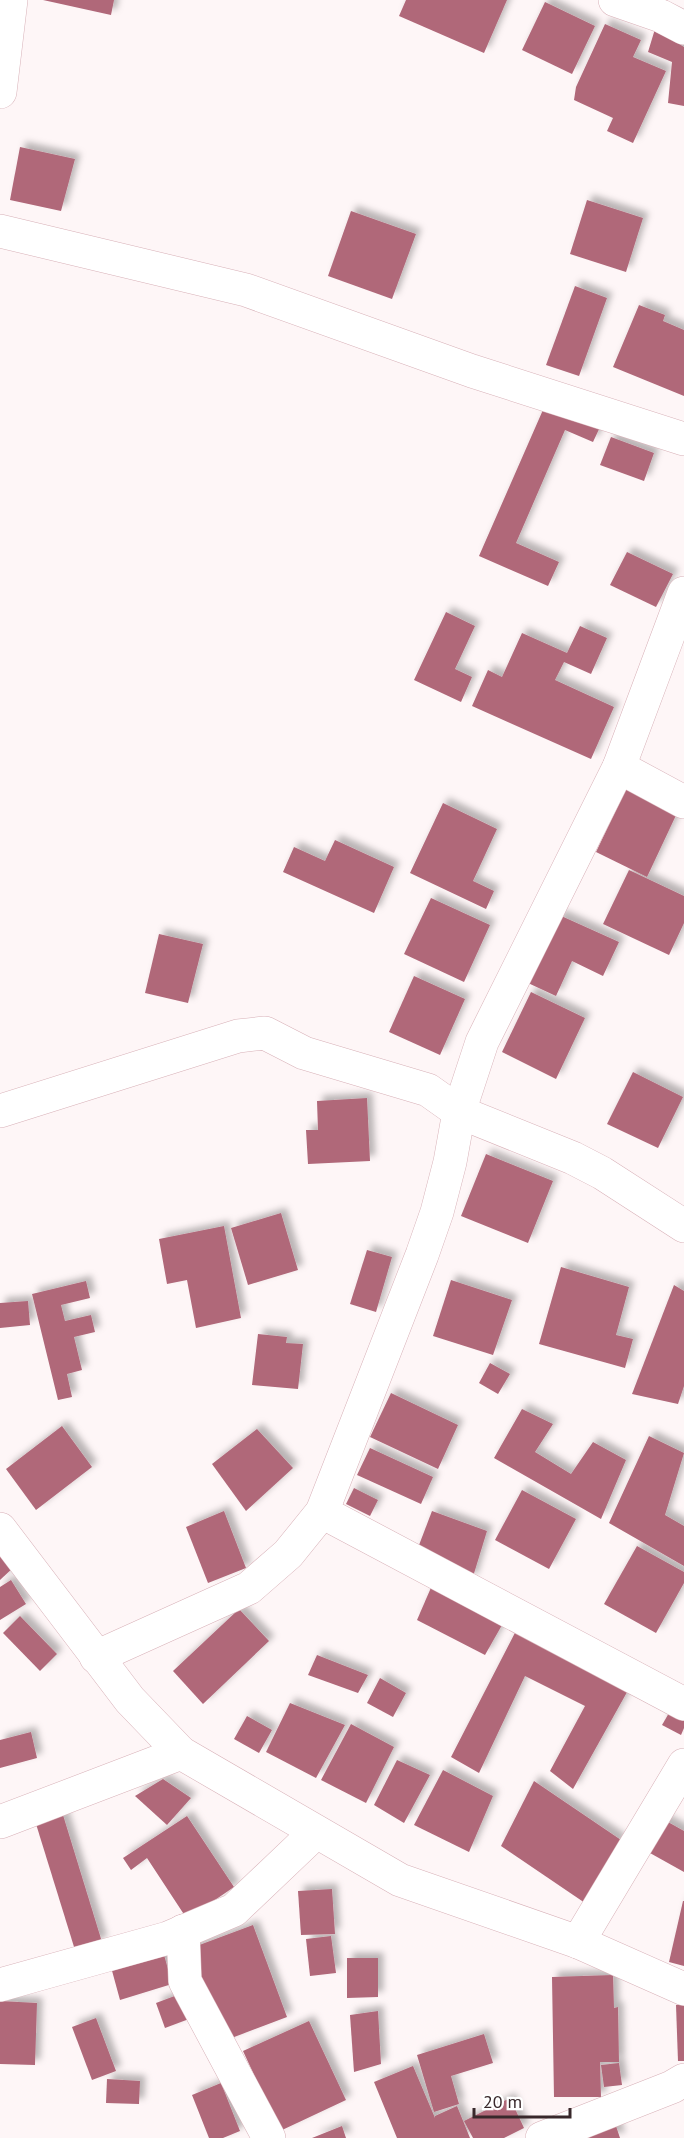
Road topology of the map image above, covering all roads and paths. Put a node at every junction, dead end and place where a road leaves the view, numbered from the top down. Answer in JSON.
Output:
{"nodes":[{"id":1,"x":11,"y":0,"type":"edge"},
{"id":2,"x":615,"y":0,"type":"edge"},
{"id":3,"x":684,"y":28,"type":"edge"},
{"id":4,"x":0,"y":92,"type":"edge"},
{"id":5,"x":0,"y":231,"type":"edge"},
{"id":6,"x":684,"y":439,"type":"edge"},
{"id":7,"x":684,"y":593,"type":"edge"},
{"id":8,"x":619,"y":767,"type":"junction"},
{"id":9,"x":684,"y":802,"type":"edge"},
{"id":10,"x":0,"y":1111,"type":"edge"},
{"id":11,"x":459,"y":1112,"type":"junction"},
{"id":12,"x":684,"y":1226,"type":"edge"},
{"id":13,"x":322,"y":1512,"type":"junction"},
{"id":14,"x":0,"y":1529,"type":"edge"},
{"id":15,"x":96,"y":1657,"type":"junction"},
{"id":16,"x":684,"y":1704,"type":"edge"},
{"id":17,"x":181,"y":1753,"type":"junction"},
{"id":18,"x":684,"y":1765,"type":"edge"},
{"id":19,"x":0,"y":1822,"type":"edge"},
{"id":20,"x":316,"y":1832,"type":"junction"},
{"id":21,"x":183,"y":1931,"type":"junction"},
{"id":22,"x":579,"y":1942,"type":"junction"},
{"id":23,"x":0,"y":1985,"type":"edge"},
{"id":24,"x":684,"y":1989,"type":"edge"},
{"id":25,"x":684,"y":2080,"type":"edge"},
{"id":26,"x":269,"y":2138,"type":"edge"},
{"id":27,"x":542,"y":2138,"type":"edge"}],
"edges":[{"from":1,"to":4,"type":"street"},
{"from":2,"to":3,"type":"street"},
{"from":5,"to":6,"type":"street"},
{"from":7,"to":8,"type":"street"},
{"from":8,"to":9,"type":"street"},
{"from":8,"to":11,"type":"street"},
{"from":10,"to":11,"type":"street"},
{"from":11,"to":12,"type":"street"},
{"from":11,"to":13,"type":"street"},
{"from":13,"to":15,"type":"street"},
{"from":13,"to":16,"type":"street"},
{"from":14,"to":15,"type":"street"},
{"from":15,"to":17,"type":"street"},
{"from":17,"to":19,"type":"street"},
{"from":17,"to":20,"type":"street"},
{"from":18,"to":22,"type":"street"},
{"from":20,"to":21,"type":"street"},
{"from":20,"to":22,"type":"street"},
{"from":21,"to":23,"type":"street"},
{"from":21,"to":26,"type":"street"},
{"from":22,"to":24,"type":"street"},
{"from":25,"to":27,"type":"street"}]}
